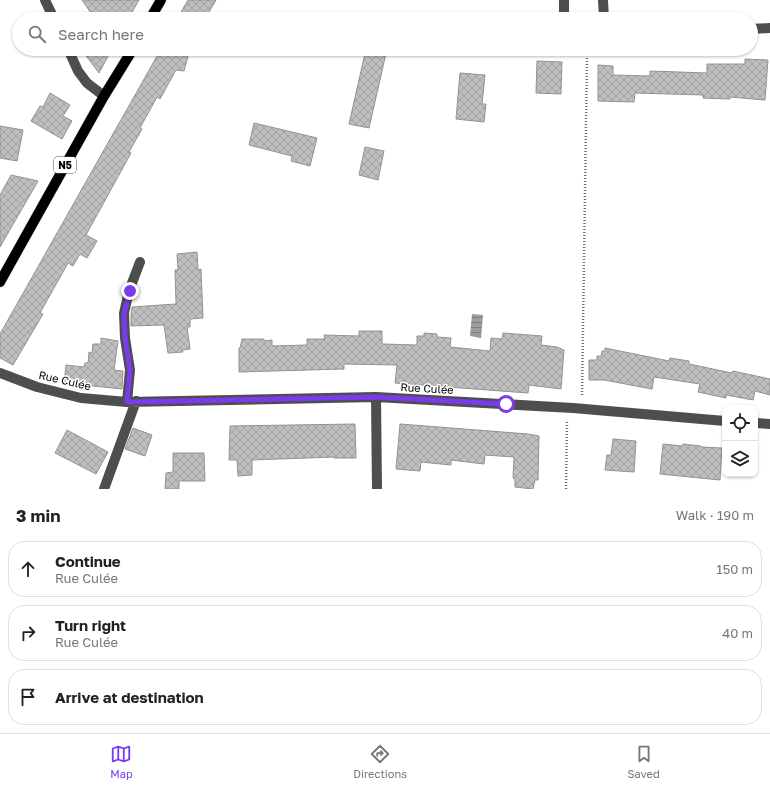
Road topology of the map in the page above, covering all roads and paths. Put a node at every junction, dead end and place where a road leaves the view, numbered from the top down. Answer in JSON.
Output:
{"nodes":[{"id":1,"x":45,"y":0,"type":"edge"},
{"id":2,"x":161,"y":0,"type":"edge"},
{"id":3,"x":564,"y":0,"type":"edge"},
{"id":4,"x":604,"y":0,"type":"edge"},
{"id":5,"x":51,"y":12,"type":"edge"},
{"id":6,"x":154,"y":12,"type":"edge"},
{"id":7,"x":564,"y":12,"type":"edge"},
{"id":8,"x":604,"y":12,"type":"edge"},
{"id":9,"x":770,"y":28,"type":"edge"},
{"id":10,"x":758,"y":29,"type":"edge"},
{"id":11,"x":71,"y":56,"type":"edge"},
{"id":12,"x":128,"y":56,"type":"edge"},
{"id":13,"x":587,"y":56,"type":"edge"},
{"id":14,"x":104,"y":96,"type":"junction"},
{"id":15,"x":140,"y":262,"type":"dead end"},
{"id":16,"x":0,"y":282,"type":"edge"},
{"id":17,"x":0,"y":372,"type":"edge"},
{"id":18,"x":376,"y":397,"type":"junction"},
{"id":19,"x":132,"y":402,"type":"junction"},
{"id":20,"x":573,"y":408,"type":"junction"},
{"id":21,"x":722,"y":420,"type":"edge"},
{"id":22,"x":758,"y":423,"type":"edge"},
{"id":23,"x":770,"y":424,"type":"edge"},
{"id":24,"x":104,"y":489,"type":"edge"},
{"id":25,"x":377,"y":489,"type":"edge"},
{"id":26,"x":566,"y":489,"type":"edge"}],
"edges":[{"from":1,"to":5,"type":"street"},
{"from":2,"to":6,"type":"main road"},
{"from":3,"to":7,"type":"street"},
{"from":4,"to":8,"type":"street"},
{"from":9,"to":10,"type":"street"},
{"from":11,"to":14,"type":"street"},
{"from":12,"to":14,"type":"main road","number":"N5"},
{"from":13,"to":20,"type":"path"},
{"from":14,"to":16,"type":"main road","number":"N5"},
{"from":15,"to":19,"type":"street"},
{"from":17,"to":19,"type":"street","name":"Rue Culée"},
{"from":18,"to":19,"type":"street","name":"Rue Culée"},
{"from":18,"to":20,"type":"street","name":"Rue Culée"},
{"from":18,"to":25,"type":"street"},
{"from":19,"to":24,"type":"street"},
{"from":20,"to":21,"type":"street","name":"Rue Culée"},
{"from":20,"to":26,"type":"path"},
{"from":22,"to":23,"type":"street"}]}
